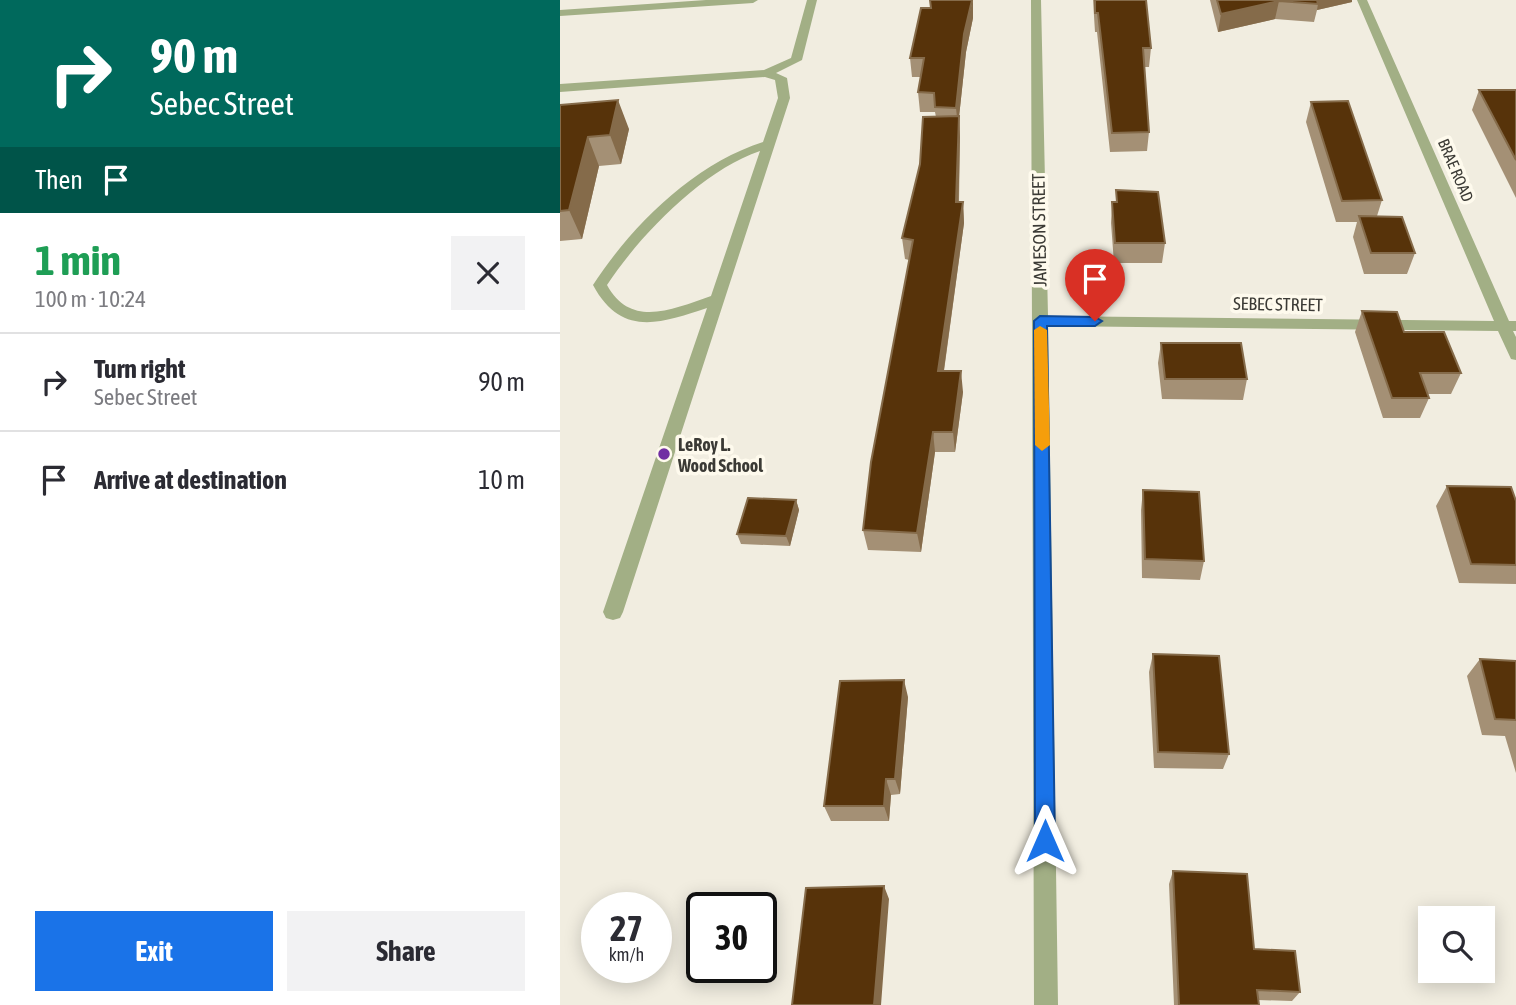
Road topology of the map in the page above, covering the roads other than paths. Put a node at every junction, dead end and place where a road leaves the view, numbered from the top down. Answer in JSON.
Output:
{"nodes":[{"id":1,"x":753,"y":0,"type":"edge"},
{"id":2,"x":811,"y":0,"type":"edge"},
{"id":3,"x":1036,"y":0,"type":"edge"},
{"id":4,"x":1362,"y":0,"type":"edge"},
{"id":5,"x":560,"y":13,"type":"edge"},
{"id":6,"x":766,"y":73,"type":"junction"},
{"id":7,"x":560,"y":88,"type":"edge"},
{"id":8,"x":769,"y":144,"type":"junction"},
{"id":9,"x":717,"y":299,"type":"junction"},
{"id":10,"x":1040,"y":321,"type":"junction"},
{"id":11,"x":1510,"y":326,"type":"edge"},
{"id":12,"x":1516,"y":355,"type":"edge"},
{"id":13,"x":613,"y":612,"type":"dead end"},
{"id":14,"x":1046,"y":1005,"type":"edge"}],
"edges":[{"from":1,"to":5,"type":"street"},
{"from":2,"to":6,"type":"street"},
{"from":3,"to":10,"type":"street","name":"JAMESON STREET"},
{"from":4,"to":11,"type":"street","name":"BRAE ROAD"},
{"from":6,"to":7,"type":"street"},
{"from":6,"to":8,"type":"street"},
{"from":8,"to":9,"type":"street"},
{"from":8,"to":9,"type":"street"},
{"from":9,"to":13,"type":"street"},
{"from":10,"to":11,"type":"street","name":"SEBEC STREET"},
{"from":10,"to":14,"type":"street","name":"JAMESON STREET"},
{"from":11,"to":12,"type":"street","name":"BRAE ROAD"}]}
